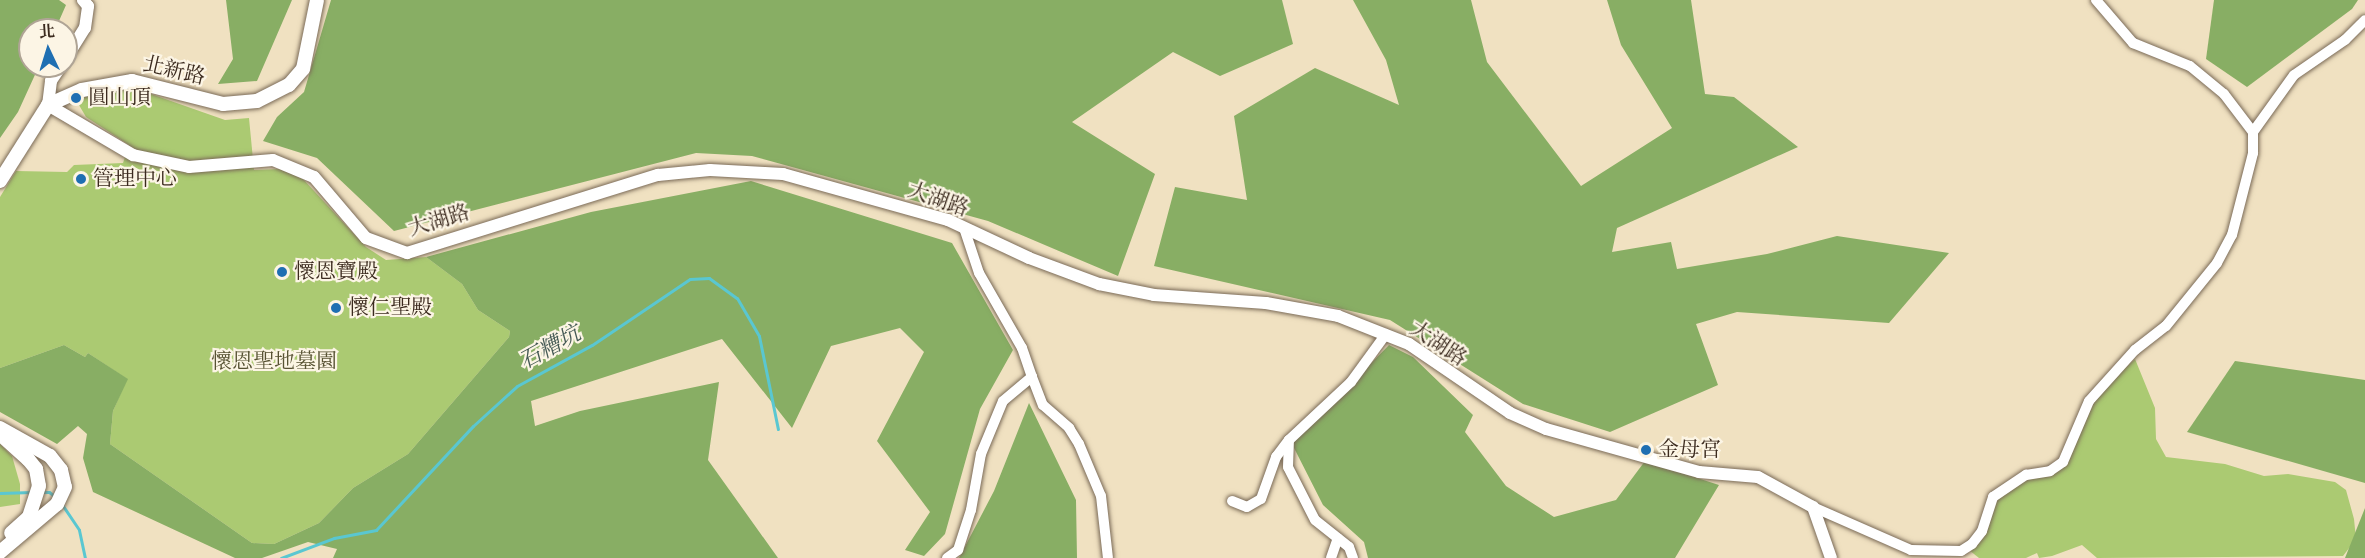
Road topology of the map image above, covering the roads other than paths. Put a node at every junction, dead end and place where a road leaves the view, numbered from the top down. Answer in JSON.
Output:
{"nodes":[{"id":1,"x":83,"y":0,"type":"edge"},
{"id":2,"x":317,"y":0,"type":"edge"},
{"id":3,"x":2096,"y":0,"type":"edge"},
{"id":4,"x":2365,"y":20,"type":"edge"},
{"id":5,"x":78,"y":39,"type":"edge"},
{"id":6,"x":53,"y":78,"type":"edge"},
{"id":7,"x":48,"y":105,"type":"junction"},
{"id":8,"x":2253,"y":132,"type":"junction"},
{"id":9,"x":0,"y":181,"type":"edge"},
{"id":10,"x":964,"y":228,"type":"junction"},
{"id":11,"x":1386,"y":334,"type":"junction"},
{"id":12,"x":1032,"y":377,"type":"junction"},
{"id":13,"x":0,"y":428,"type":"edge"},
{"id":14,"x":0,"y":434,"type":"edge"},
{"id":15,"x":1289,"y":440,"type":"junction"},
{"id":16,"x":1232,"y":501,"type":"dead end"},
{"id":17,"x":1813,"y":507,"type":"junction"},
{"id":18,"x":1338,"y":538,"type":"junction"},
{"id":19,"x":0,"y":543,"type":"edge"},
{"id":20,"x":0,"y":552,"type":"edge"},
{"id":21,"x":959,"y":554,"type":"edge"},
{"id":22,"x":947,"y":558,"type":"edge"},
{"id":23,"x":1108,"y":558,"type":"edge"},
{"id":24,"x":1331,"y":558,"type":"edge"},
{"id":25,"x":1353,"y":558,"type":"edge"},
{"id":26,"x":1831,"y":558,"type":"edge"}],
"edges":[{"from":1,"to":5,"type":"street"},
{"from":2,"to":7,"type":"main road","name":"北新路"},
{"from":3,"to":8,"type":"street"},
{"from":4,"to":8,"type":"street"},
{"from":6,"to":7,"type":"street"},
{"from":7,"to":9,"type":"main road"},
{"from":7,"to":10,"type":"street","name":"大湖路"},
{"from":8,"to":17,"type":"street"},
{"from":10,"to":11,"type":"street","name":"大湖路"},
{"from":10,"to":12,"type":"street"},
{"from":11,"to":15,"type":"street"},
{"from":11,"to":17,"type":"street","name":"大湖路"},
{"from":12,"to":21,"type":"street"},
{"from":12,"to":23,"type":"street"},
{"from":13,"to":20,"type":"main road"},
{"from":14,"to":19,"type":"main road"},
{"from":15,"to":16,"type":"street"},
{"from":15,"to":18,"type":"street"},
{"from":17,"to":26,"type":"street"},
{"from":18,"to":24,"type":"street"},
{"from":18,"to":25,"type":"street"},
{"from":21,"to":22,"type":"street"}]}
